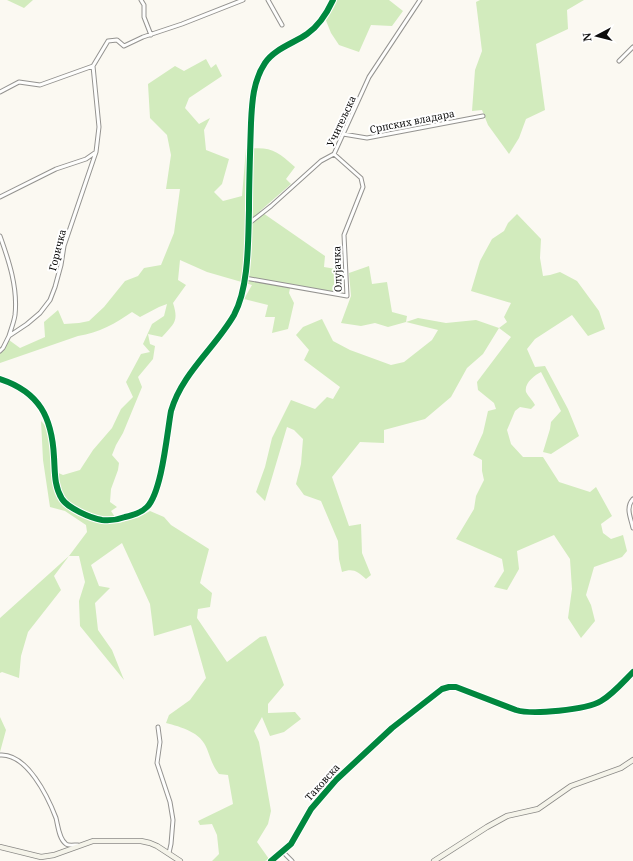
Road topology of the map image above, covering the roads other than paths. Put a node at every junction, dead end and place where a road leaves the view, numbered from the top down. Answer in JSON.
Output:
{"nodes":[{"id":1,"x":141,"y":0,"type":"edge"},
{"id":2,"x":243,"y":0,"type":"edge"},
{"id":3,"x":268,"y":0,"type":"edge"},
{"id":4,"x":333,"y":0,"type":"edge"},
{"id":5,"x":420,"y":0,"type":"edge"},
{"id":6,"x":282,"y":25,"type":"dead end"},
{"id":7,"x":151,"y":35,"type":"junction"},
{"id":8,"x":633,"y":47,"type":"edge"},
{"id":9,"x":619,"y":61,"type":"dead end"},
{"id":10,"x":93,"y":66,"type":"junction"},
{"id":11,"x":0,"y":92,"type":"edge"},
{"id":12,"x":483,"y":116,"type":"dead end"},
{"id":13,"x":343,"y":134,"type":"junction"},
{"id":14,"x":96,"y":152,"type":"junction"},
{"id":15,"x":334,"y":154,"type":"junction"},
{"id":16,"x":0,"y":196,"type":"edge"},
{"id":17,"x":248,"y":224,"type":"junction"},
{"id":18,"x":0,"y":236,"type":"edge"},
{"id":19,"x":245,"y":278,"type":"junction"},
{"id":20,"x":9,"y":336,"type":"junction"},
{"id":21,"x":0,"y":351,"type":"edge"},
{"id":22,"x":0,"y":379,"type":"edge"},
{"id":23,"x":633,"y":499,"type":"edge"},
{"id":24,"x":633,"y":528,"type":"edge"},
{"id":25,"x":633,"y":672,"type":"edge"},
{"id":26,"x":158,"y":727,"type":"dead end"},
{"id":27,"x":0,"y":755,"type":"edge"},
{"id":28,"x":633,"y":760,"type":"edge"},
{"id":29,"x":66,"y":844,"type":"junction"},
{"id":30,"x":79,"y":845,"type":"junction"},
{"id":31,"x":0,"y":847,"type":"edge"},
{"id":32,"x":283,"y":852,"type":"junction"},
{"id":33,"x":59,"y":853,"type":"junction"},
{"id":34,"x":169,"y":853,"type":"junction"},
{"id":35,"x":180,"y":861,"type":"edge"},
{"id":36,"x":271,"y":861,"type":"edge"},
{"id":37,"x":292,"y":861,"type":"edge"},
{"id":38,"x":434,"y":861,"type":"edge"}],
"edges":[{"from":1,"to":7,"type":"street"},
{"from":2,"to":7,"type":"street"},
{"from":3,"to":6,"type":"street"},
{"from":4,"to":17,"type":"street"},
{"from":5,"to":13,"type":"street","name":"Учитељска"},
{"from":7,"to":10,"type":"street"},
{"from":8,"to":9,"type":"street"},
{"from":10,"to":11,"type":"street"},
{"from":10,"to":14,"type":"street","name":"Горичка"},
{"from":12,"to":13,"type":"street","name":"Српских владара"},
{"from":13,"to":15,"type":"street","name":"Учитељска"},
{"from":14,"to":16,"type":"street"},
{"from":14,"to":20,"type":"street","name":"Горичка"},
{"from":15,"to":17,"type":"street","name":"Учитељска"},
{"from":15,"to":19,"type":"street","name":"Олујачка"},
{"from":17,"to":19,"type":"street"},
{"from":18,"to":20,"type":"street","name":"Горичка"},
{"from":19,"to":22,"type":"street"},
{"from":20,"to":21,"type":"street","name":"Горичка"},
{"from":23,"to":24,"type":"street"},
{"from":25,"to":32,"type":"street","name":"Таковска"},
{"from":26,"to":34,"type":"street"},
{"from":27,"to":29,"type":"street"},
{"from":28,"to":38,"type":"street"},
{"from":29,"to":30,"type":"street"},
{"from":29,"to":33,"type":"street"},
{"from":30,"to":33,"type":"street"},
{"from":30,"to":34,"type":"street"},
{"from":31,"to":33,"type":"street"},
{"from":32,"to":36,"type":"street","name":"Таковска"},
{"from":32,"to":37,"type":"street"},
{"from":34,"to":35,"type":"street"}]}
